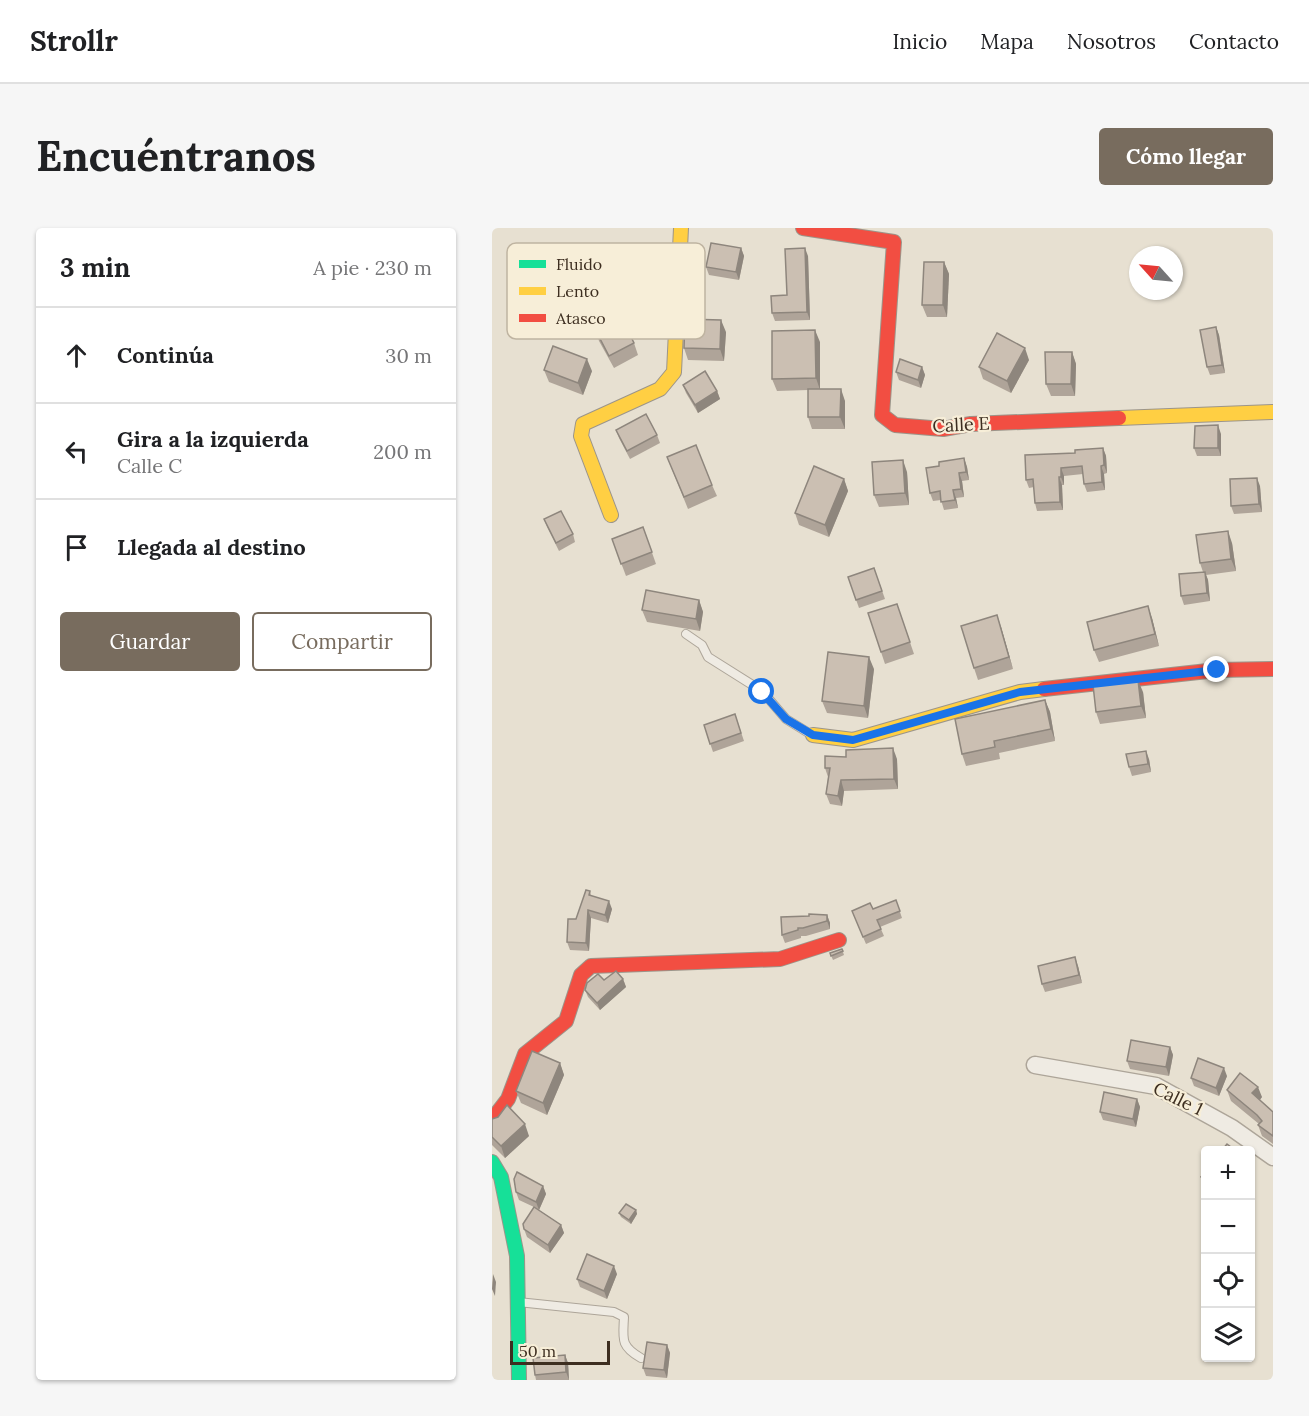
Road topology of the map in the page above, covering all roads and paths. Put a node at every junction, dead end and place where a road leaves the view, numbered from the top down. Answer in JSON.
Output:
{"nodes":[{"id":1,"x":681,"y":228,"type":"edge"},
{"id":2,"x":803,"y":228,"type":"edge"},
{"id":3,"x":680,"y":243,"type":"edge"},
{"id":4,"x":676,"y":339,"type":"edge"},
{"id":5,"x":1273,"y":412,"type":"edge"},
{"id":6,"x":611,"y":515,"type":"dead end"},
{"id":7,"x":686,"y":634,"type":"dead end"},
{"id":8,"x":1273,"y":669,"type":"edge"},
{"id":9,"x":813,"y":735,"type":"joint"},
{"id":10,"x":839,"y":940,"type":"dead end"},
{"id":11,"x":1035,"y":1065,"type":"dead end"},
{"id":12,"x":492,"y":1120,"type":"edge"},
{"id":13,"x":1273,"y":1157,"type":"edge"},
{"id":14,"x":492,"y":1162,"type":"edge"},
{"id":15,"x":518,"y":1302,"type":"junction"},
{"id":16,"x":641,"y":1358,"type":"dead end"},
{"id":17,"x":519,"y":1380,"type":"edge"}],
"edges":[{"from":1,"to":3,"type":"street"},
{"from":2,"to":5,"type":"street","name":"Calle E"},
{"from":4,"to":6,"type":"street"},
{"from":7,"to":9,"type":"lane"},
{"from":8,"to":9,"type":"street"},
{"from":10,"to":12,"type":"street"},
{"from":11,"to":13,"type":"street","name":"Calle 1"},
{"from":14,"to":15,"type":"street"},
{"from":15,"to":16,"type":"lane"},
{"from":15,"to":17,"type":"street"}]}
